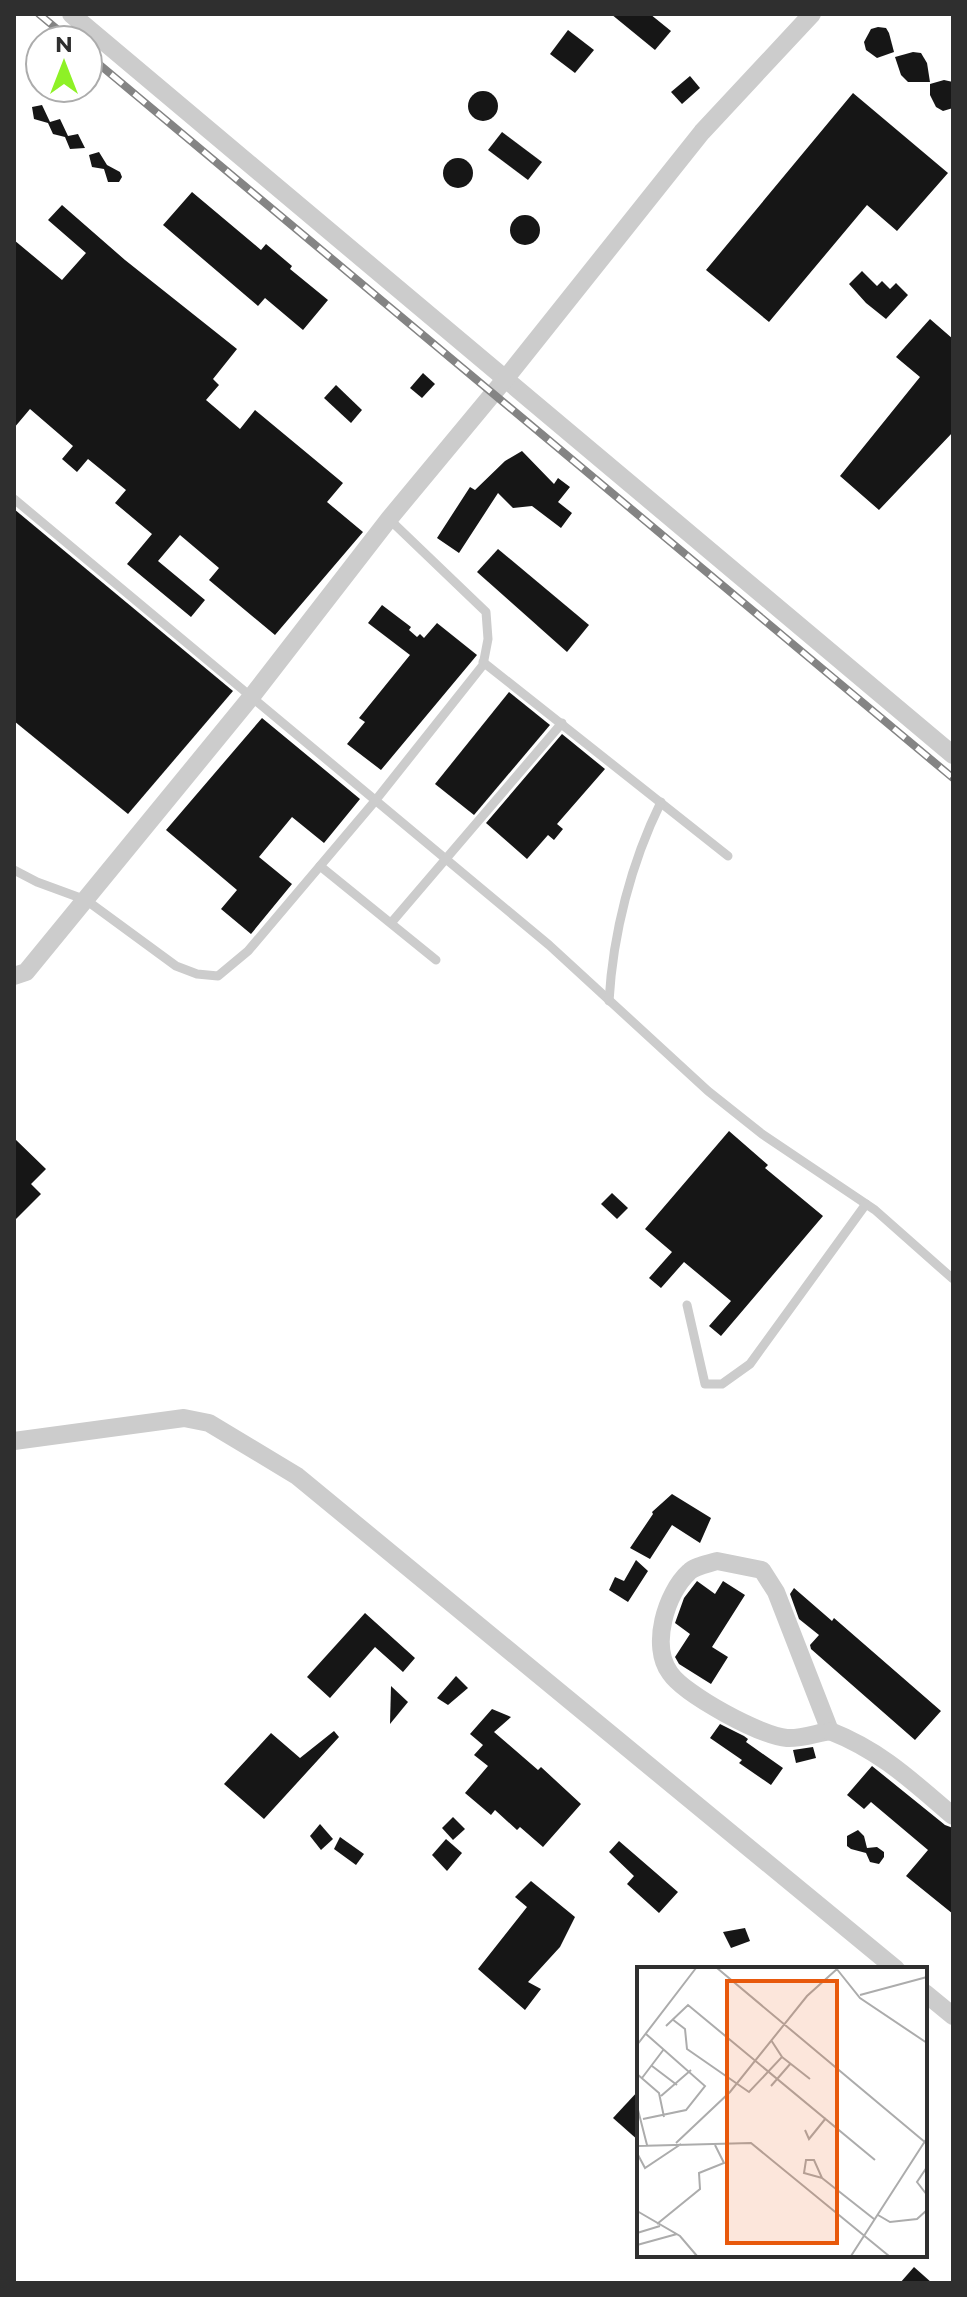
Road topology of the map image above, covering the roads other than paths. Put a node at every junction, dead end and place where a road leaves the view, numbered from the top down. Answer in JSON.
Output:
{"nodes":[{"id":1,"x":71,"y":14,"type":"edge"},
{"id":2,"x":812,"y":14,"type":"edge"},
{"id":3,"x":506,"y":378,"type":"junction"},
{"id":4,"x":14,"y":499,"type":"edge"},
{"id":5,"x":389,"y":519,"type":"junction"},
{"id":6,"x":483,"y":662,"type":"junction"},
{"id":7,"x":252,"y":696,"type":"junction"},
{"id":8,"x":562,"y":723,"type":"junction"},
{"id":9,"x":953,"y":755,"type":"edge"},
{"id":10,"x":375,"y":801,"type":"junction"},
{"id":11,"x":661,"y":802,"type":"junction"},
{"id":12,"x":728,"y":856,"type":"dead end"},
{"id":13,"x":445,"y":860,"type":"junction"},
{"id":14,"x":320,"y":866,"type":"junction"},
{"id":15,"x":14,"y":870,"type":"edge"},
{"id":16,"x":86,"y":900,"type":"junction"},
{"id":17,"x":391,"y":923,"type":"junction"},
{"id":18,"x":436,"y":960,"type":"dead end"},
{"id":19,"x":14,"y":976,"type":"edge"},
{"id":20,"x":609,"y":1001,"type":"junction"},
{"id":21,"x":866,"y":1204,"type":"junction"},
{"id":22,"x":953,"y":1279,"type":"edge"},
{"id":23,"x":687,"y":1305,"type":"dead end"},
{"id":24,"x":14,"y":1441,"type":"edge"},
{"id":25,"x":830,"y":1731,"type":"junction"},
{"id":26,"x":953,"y":1816,"type":"edge"},
{"id":27,"x":894,"y":1967,"type":"edge"},
{"id":28,"x":927,"y":1995,"type":"edge"},
{"id":29,"x":953,"y":2016,"type":"edge"}],
"edges":[{"from":1,"to":3,"type":"street"},
{"from":2,"to":3,"type":"street"},
{"from":3,"to":5,"type":"street"},
{"from":3,"to":9,"type":"street"},
{"from":4,"to":7,"type":"lane"},
{"from":5,"to":6,"type":"lane"},
{"from":5,"to":7,"type":"street"},
{"from":6,"to":8,"type":"lane"},
{"from":6,"to":10,"type":"lane"},
{"from":7,"to":10,"type":"lane"},
{"from":7,"to":16,"type":"street"},
{"from":8,"to":11,"type":"lane"},
{"from":8,"to":13,"type":"lane"},
{"from":10,"to":13,"type":"lane"},
{"from":10,"to":14,"type":"lane"},
{"from":11,"to":12,"type":"lane"},
{"from":11,"to":20,"type":"lane"},
{"from":13,"to":17,"type":"lane"},
{"from":13,"to":20,"type":"lane"},
{"from":14,"to":16,"type":"lane"},
{"from":14,"to":17,"type":"lane"},
{"from":15,"to":16,"type":"lane"},
{"from":16,"to":19,"type":"street"},
{"from":17,"to":18,"type":"lane"},
{"from":20,"to":21,"type":"lane"},
{"from":21,"to":22,"type":"lane"},
{"from":21,"to":23,"type":"lane"},
{"from":24,"to":27,"type":"street"},
{"from":25,"to":25,"type":"street"},
{"from":25,"to":26,"type":"street"},
{"from":28,"to":29,"type":"street"}]}
